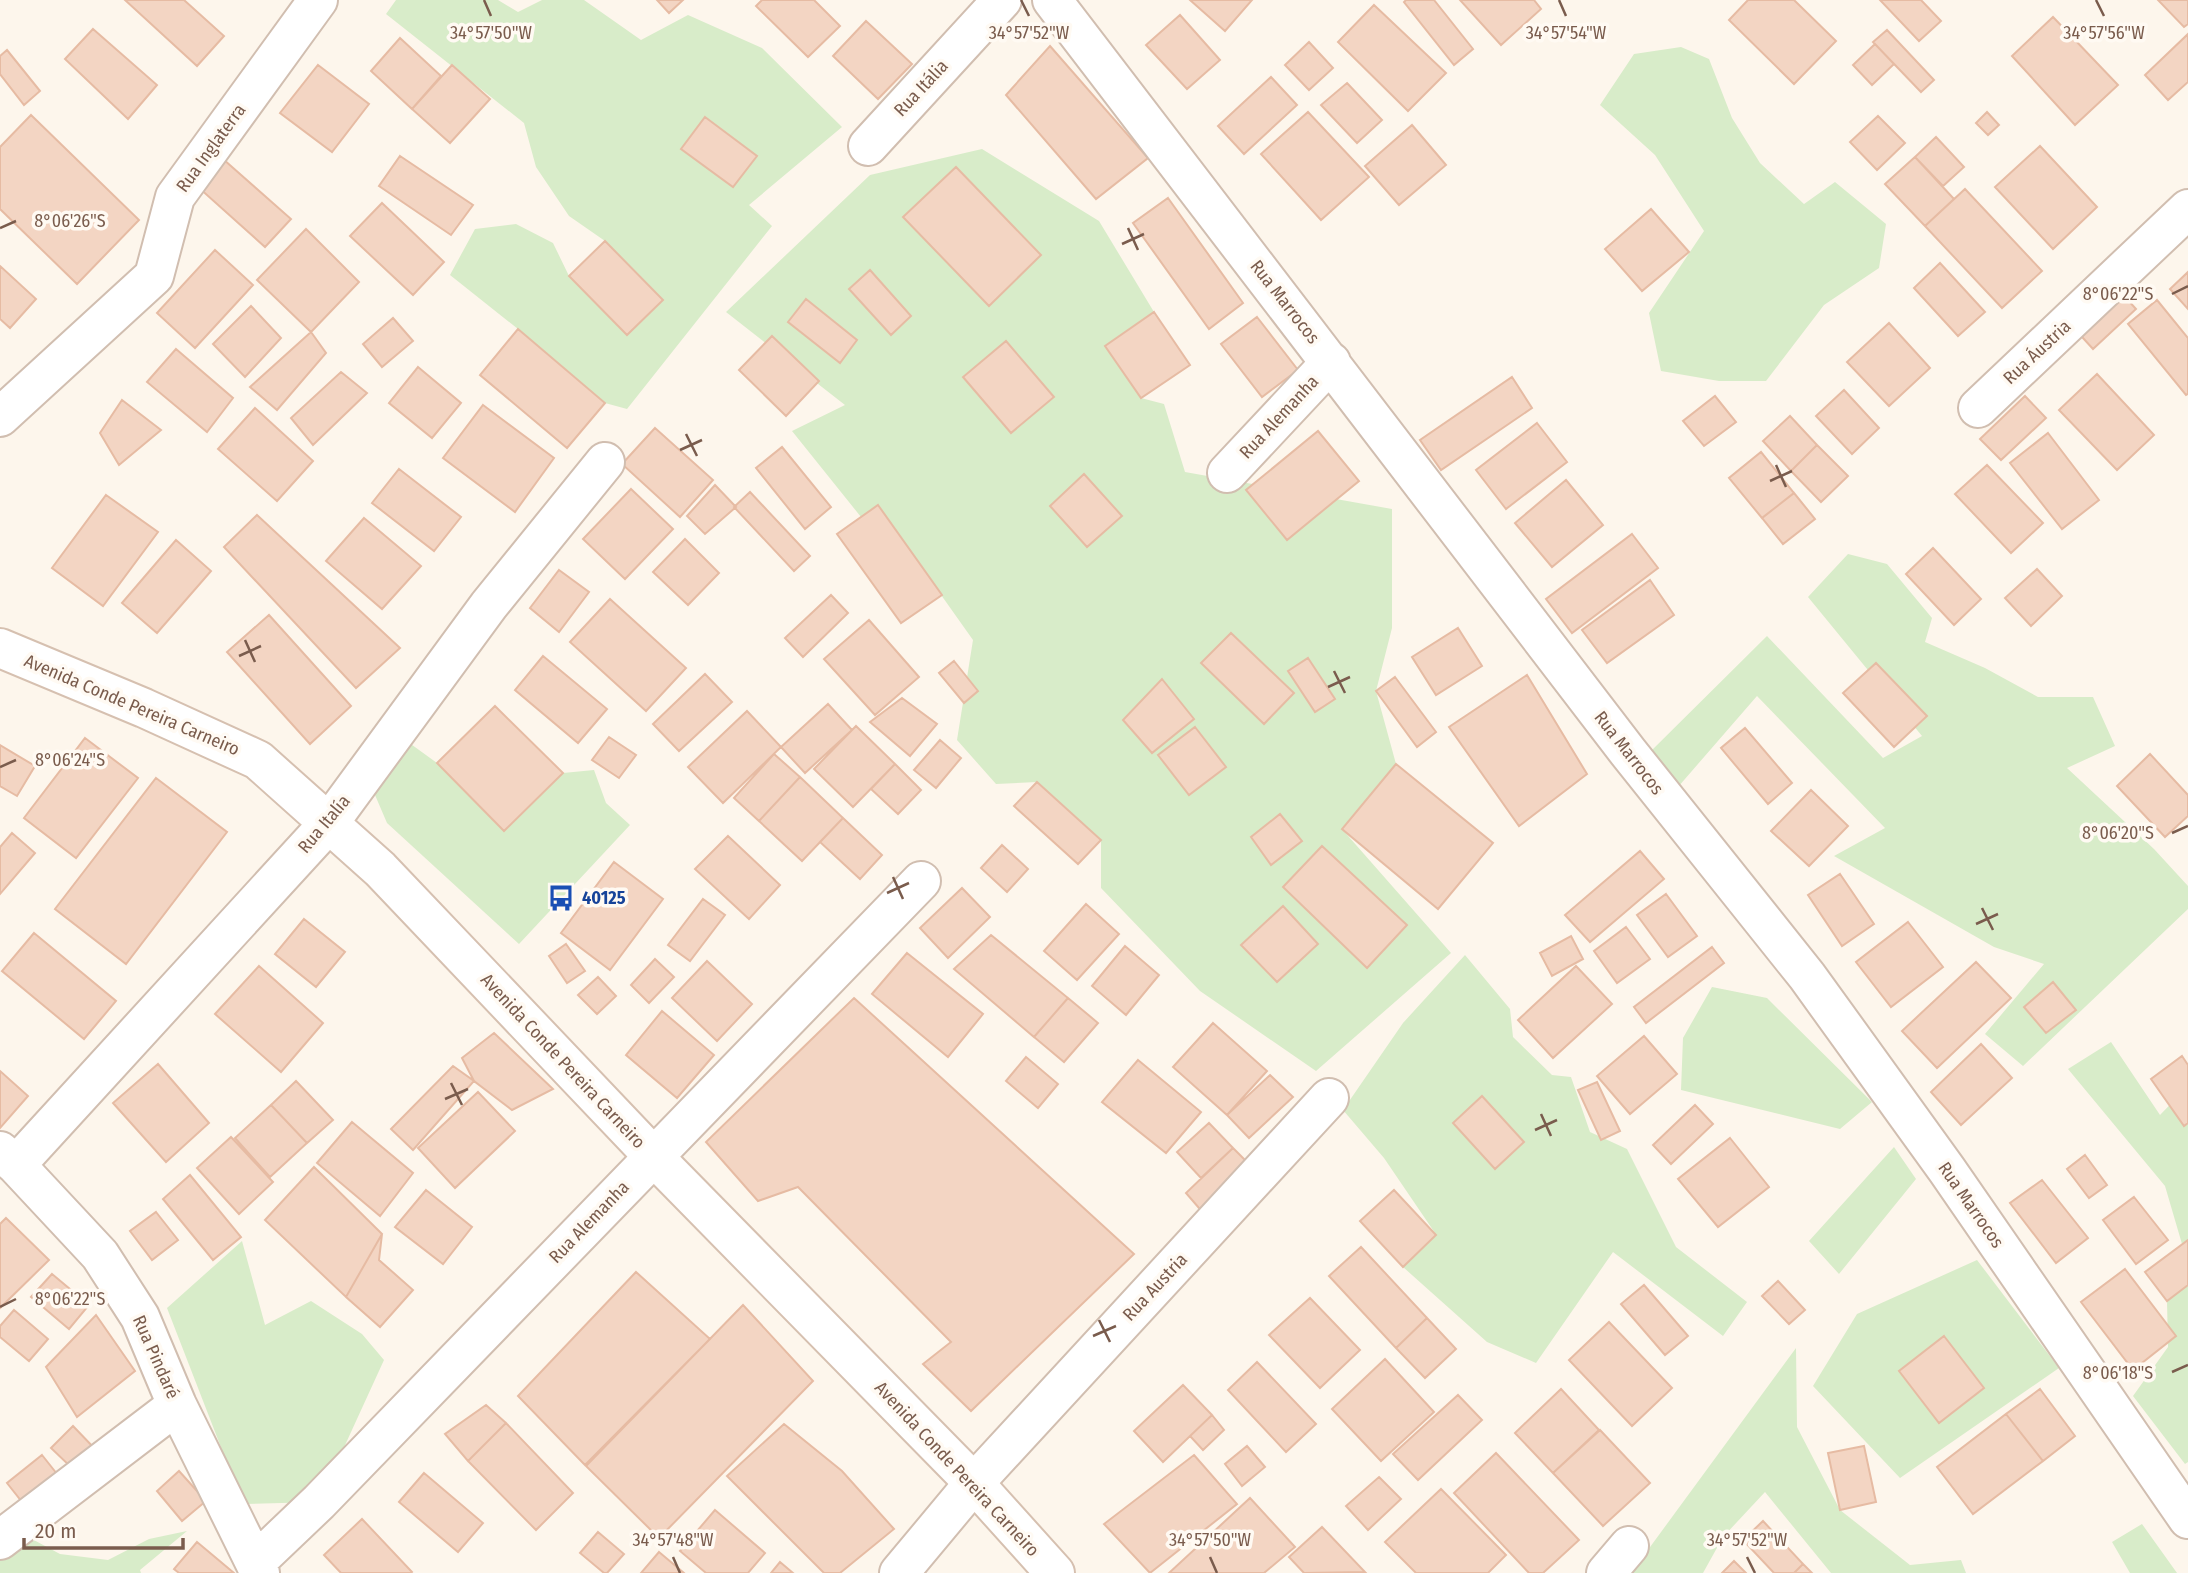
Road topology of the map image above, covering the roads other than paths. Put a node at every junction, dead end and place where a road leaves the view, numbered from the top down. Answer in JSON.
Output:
{"nodes":[{"id":1,"x":318,"y":0,"type":"edge"},
{"id":2,"x":1002,"y":0,"type":"edge"},
{"id":3,"x":1052,"y":0,"type":"edge"},
{"id":4,"x":868,"y":146,"type":"dead end"},
{"id":5,"x":2188,"y":209,"type":"edge"},
{"id":6,"x":1331,"y":362,"type":"junction"},
{"id":7,"x":1978,"y":408,"type":"dead end"},
{"id":8,"x":0,"y":417,"type":"edge"},
{"id":9,"x":605,"y":461,"type":"dead end"},
{"id":10,"x":1227,"y":473,"type":"dead end"},
{"id":11,"x":0,"y":648,"type":"edge"},
{"id":12,"x":329,"y":822,"type":"junction"},
{"id":13,"x":921,"y":881,"type":"dead end"},
{"id":14,"x":1329,"y":1098,"type":"dead end"},
{"id":15,"x":653,"y":1156,"type":"junction"},
{"id":16,"x":8,"y":1158,"type":"edge"},
{"id":17,"x":177,"y":1405,"type":"junction"},
{"id":18,"x":974,"y":1483,"type":"junction"},
{"id":19,"x":2188,"y":1519,"type":"edge"},
{"id":20,"x":0,"y":1540,"type":"edge"},
{"id":21,"x":258,"y":1568,"type":"edge"},
{"id":22,"x":899,"y":1573,"type":"edge"},
{"id":23,"x":1055,"y":1573,"type":"edge"}],
"edges":[{"from":1,"to":8,"type":"street","name":"Rua Inglaterra"},
{"from":2,"to":4,"type":"street","name":"Rua Itália"},
{"from":3,"to":6,"type":"street","name":"Rua Marrocos"},
{"from":5,"to":7,"type":"street","name":"Rua Áustria"},
{"from":6,"to":10,"type":"street","name":"Rua Alemanha"},
{"from":6,"to":19,"type":"street","name":"Rua Marrocos"},
{"from":9,"to":12,"type":"street","name":"Rua Italía"},
{"from":11,"to":12,"type":"street","name":"Avenida Conde Pereira Carneiro"},
{"from":12,"to":15,"type":"street","name":"Avenida Conde Pereira Carneiro"},
{"from":12,"to":16,"type":"street","name":"Rua Italía"},
{"from":13,"to":15,"type":"street","name":"Rua Alemanha"},
{"from":14,"to":18,"type":"street","name":"Rua Austria"},
{"from":15,"to":18,"type":"street","name":"Avenida Conde Pereira Carneiro"},
{"from":15,"to":21,"type":"street","name":"Rua Alemanha"},
{"from":16,"to":17,"type":"street","name":"Rua Pindaré"},
{"from":17,"to":20,"type":"street"},
{"from":17,"to":21,"type":"street","name":"Rua Pindaré"},
{"from":18,"to":22,"type":"street","name":"Rua Austria"},
{"from":18,"to":23,"type":"street","name":"Avenida Conde Pereira Carneiro"}]}
